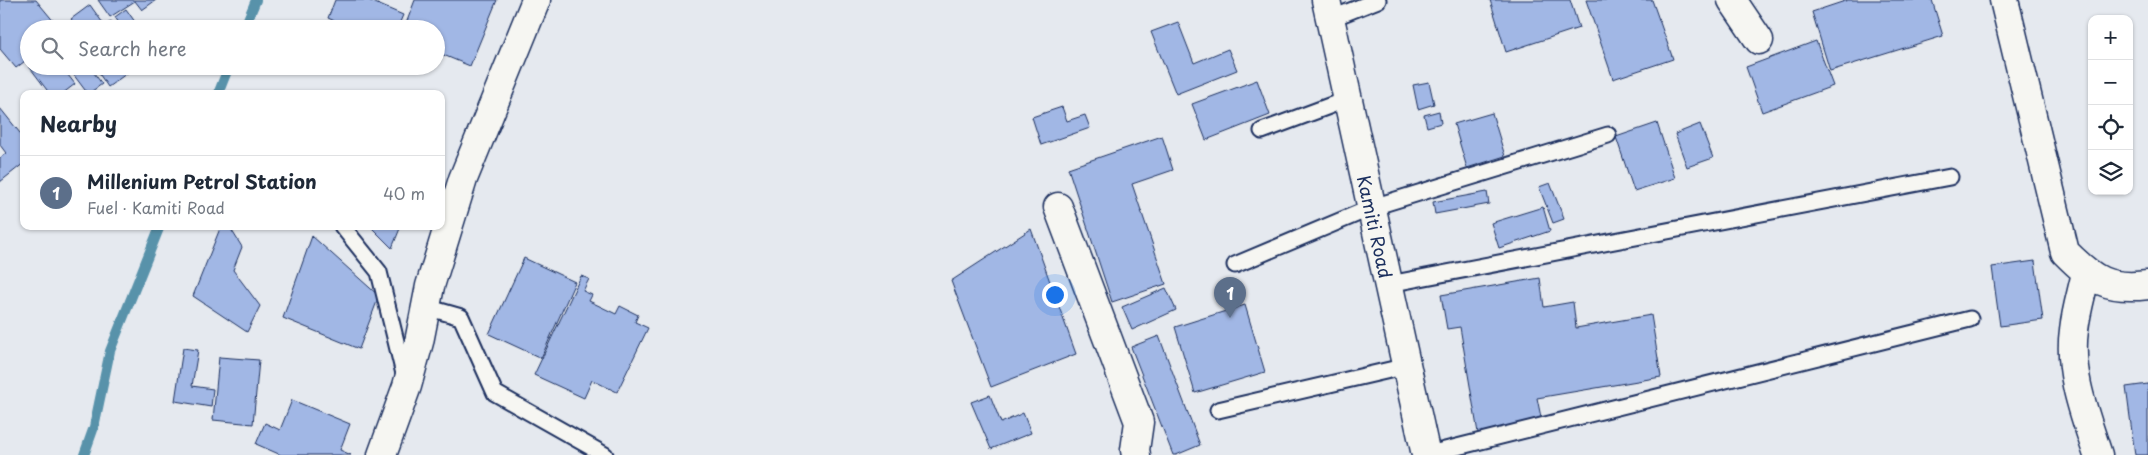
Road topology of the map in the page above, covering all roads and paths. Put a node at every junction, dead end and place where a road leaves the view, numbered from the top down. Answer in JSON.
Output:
{"nodes":[{"id":1,"x":536,"y":0,"type":"edge"},
{"id":2,"x":1378,"y":0,"type":"edge"},
{"id":3,"x":1732,"y":0,"type":"edge"},
{"id":4,"x":2004,"y":0,"type":"edge"},
{"id":5,"x":1328,"y":9,"type":"edge"},
{"id":6,"x":1759,"y":40,"type":"dead end"},
{"id":7,"x":1348,"y":99,"type":"junction"},
{"id":8,"x":1262,"y":131,"type":"dead end"},
{"id":9,"x":1608,"y":135,"type":"dead end"},
{"id":10,"x":1950,"y":177,"type":"dead end"},
{"id":11,"x":1058,"y":207,"type":"dead end"},
{"id":12,"x":1373,"y":207,"type":"junction"},
{"id":13,"x":345,"y":230,"type":"edge"},
{"id":14,"x":1235,"y":265,"type":"dead end"},
{"id":15,"x":2086,"y":273,"type":"junction"},
{"id":16,"x":1389,"y":284,"type":"junction"},
{"id":17,"x":2148,"y":285,"type":"edge"},
{"id":18,"x":426,"y":307,"type":"junction"},
{"id":19,"x":1970,"y":319,"type":"dead end"},
{"id":20,"x":1407,"y":366,"type":"junction"},
{"id":21,"x":407,"y":386,"type":"junction"},
{"id":22,"x":1218,"y":410,"type":"dead end"},
{"id":23,"x":382,"y":455,"type":"edge"},
{"id":24,"x":605,"y":455,"type":"edge"},
{"id":25,"x":1136,"y":455,"type":"edge"},
{"id":26,"x":1426,"y":455,"type":"edge"},
{"id":27,"x":2098,"y":455,"type":"edge"}],
"edges":[{"from":1,"to":18,"type":"street"},
{"from":2,"to":5,"type":"lane"},
{"from":3,"to":6,"type":"street"},
{"from":4,"to":15,"type":"street"},
{"from":5,"to":7,"type":"street","name":"Kamiti Road"},
{"from":7,"to":8,"type":"lane"},
{"from":7,"to":12,"type":"street","name":"Kamiti Road"},
{"from":9,"to":12,"type":"lane"},
{"from":10,"to":16,"type":"lane"},
{"from":11,"to":25,"type":"street"},
{"from":12,"to":14,"type":"lane"},
{"from":12,"to":16,"type":"street","name":"Kamiti Road"},
{"from":13,"to":21,"type":"lane"},
{"from":15,"to":17,"type":"street"},
{"from":15,"to":27,"type":"street"},
{"from":16,"to":20,"type":"street","name":"Kamiti Road"},
{"from":18,"to":21,"type":"street"},
{"from":18,"to":24,"type":"lane"},
{"from":19,"to":26,"type":"lane"},
{"from":20,"to":22,"type":"lane"},
{"from":20,"to":26,"type":"street","name":"Kamiti Road"},
{"from":21,"to":23,"type":"street"}]}
